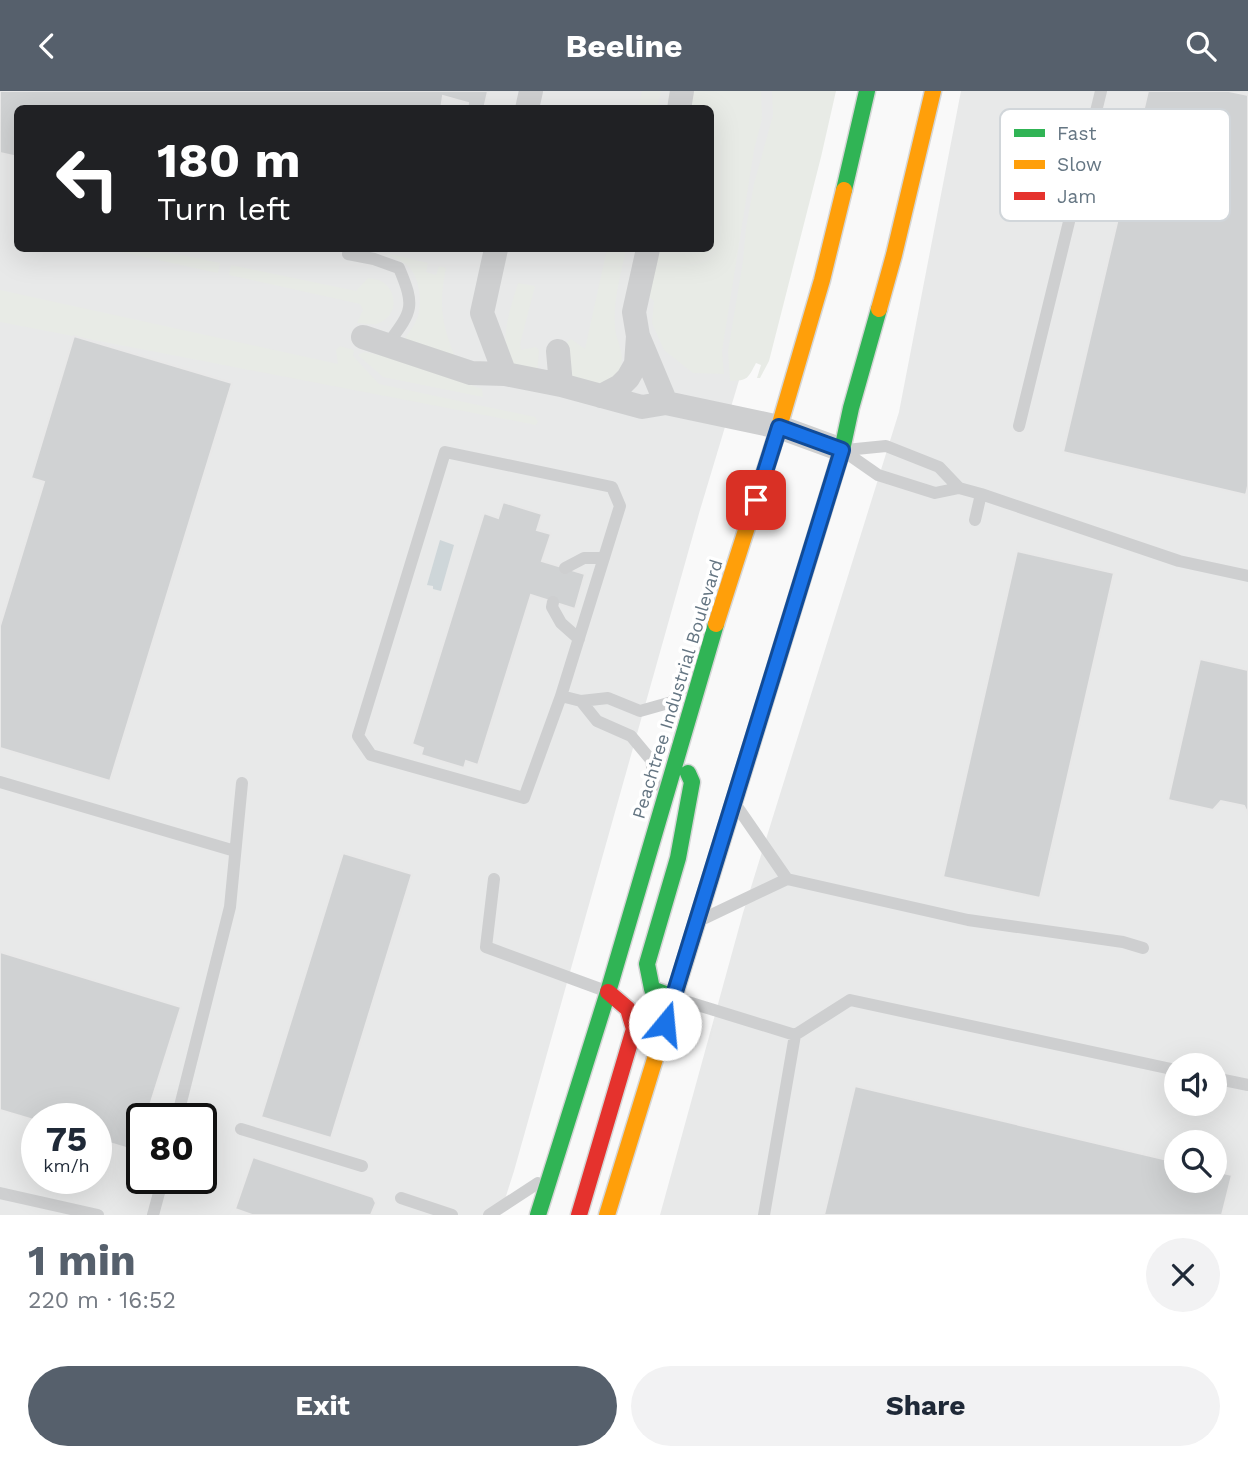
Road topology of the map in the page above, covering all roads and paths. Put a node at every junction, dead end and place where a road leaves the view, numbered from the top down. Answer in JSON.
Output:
{"nodes":[{"id":1,"x":867,"y":91,"type":"edge"},
{"id":2,"x":933,"y":91,"type":"edge"},
{"id":3,"x":1101,"y":91,"type":"edge"},
{"id":4,"x":1097,"y":109,"type":"edge"},
{"id":5,"x":1069,"y":221,"type":"edge"},
{"id":6,"x":495,"y":252,"type":"edge"},
{"id":7,"x":647,"y":252,"type":"edge"},
{"id":8,"x":348,"y":254,"type":"dead end"},
{"id":9,"x":638,"y":336,"type":"junction"},
{"id":10,"x":363,"y":337,"type":"dead end"},
{"id":11,"x":387,"y":345,"type":"junction"},
{"id":12,"x":558,"y":351,"type":"dead end"},
{"id":13,"x":505,"y":375,"type":"junction"},
{"id":14,"x":561,"y":385,"type":"junction"},
{"id":15,"x":601,"y":396,"type":"junction"},
{"id":16,"x":666,"y":403,"type":"junction"},
{"id":17,"x":1019,"y":426,"type":"dead end"},
{"id":18,"x":779,"y":427,"type":"junction"},
{"id":19,"x":842,"y":450,"type":"junction"},
{"id":20,"x":958,"y":488,"type":"junction"},
{"id":21,"x":981,"y":494,"type":"junction"},
{"id":22,"x":975,"y":520,"type":"dead end"},
{"id":23,"x":604,"y":558,"type":"junction"},
{"id":24,"x":565,"y":568,"type":"dead end"},
{"id":25,"x":1248,"y":576,"type":"edge"},
{"id":26,"x":553,"y":602,"type":"dead end"},
{"id":27,"x":579,"y":639,"type":"junction"},
{"id":28,"x":705,"y":658,"type":"junction"},
{"id":29,"x":561,"y":696,"type":"junction"},
{"id":30,"x":581,"y":701,"type":"junction"},
{"id":31,"x":678,"y":752,"type":"junction"},
{"id":32,"x":0,"y":782,"type":"edge"},
{"id":33,"x":242,"y":783,"type":"dead end"},
{"id":34,"x":733,"y":801,"type":"junction"},
{"id":35,"x":660,"y":811,"type":"junction"},
{"id":36,"x":235,"y":851,"type":"junction"},
{"id":37,"x":494,"y":879,"type":"dead end"},
{"id":38,"x":787,"y":879,"type":"junction"},
{"id":39,"x":696,"y":923,"type":"junction"},
{"id":40,"x":1143,"y":948,"type":"dead end"},
{"id":41,"x":608,"y":992,"type":"junction"},
{"id":42,"x":673,"y":997,"type":"junction"},
{"id":43,"x":795,"y":1035,"type":"junction"},
{"id":44,"x":1164,"y":1067,"type":"edge"},
{"id":45,"x":1227,"y":1081,"type":"edge"},
{"id":46,"x":1248,"y":1085,"type":"edge"},
{"id":47,"x":181,"y":1103,"type":"edge"},
{"id":48,"x":241,"y":1129,"type":"dead end"},
{"id":49,"x":362,"y":1166,"type":"dead end"},
{"id":50,"x":550,"y":1175,"type":"junction"},
{"id":51,"x":0,"y":1193,"type":"edge"},
{"id":52,"x":159,"y":1194,"type":"edge"},
{"id":53,"x":401,"y":1198,"type":"dead end"},
{"id":54,"x":97,"y":1215,"type":"edge"},
{"id":55,"x":153,"y":1215,"type":"edge"},
{"id":56,"x":452,"y":1215,"type":"edge"},
{"id":57,"x":489,"y":1215,"type":"edge"},
{"id":58,"x":538,"y":1215,"type":"edge"},
{"id":59,"x":579,"y":1215,"type":"edge"},
{"id":60,"x":607,"y":1215,"type":"edge"},
{"id":61,"x":764,"y":1215,"type":"edge"}],
"edges":[{"from":1,"to":18,"type":"highway","name":"Peachtree Industrial Boulevard"},
{"from":2,"to":19,"type":"highway"},
{"from":3,"to":4,"type":"lane"},
{"from":5,"to":17,"type":"lane"},
{"from":6,"to":13,"type":"street"},
{"from":7,"to":9,"type":"street"},
{"from":8,"to":11,"type":"lane"},
{"from":9,"to":15,"type":"street"},
{"from":9,"to":16,"type":"street"},
{"from":10,"to":11,"type":"street"},
{"from":11,"to":13,"type":"street"},
{"from":12,"to":14,"type":"street"},
{"from":13,"to":14,"type":"street"},
{"from":14,"to":15,"type":"street"},
{"from":15,"to":16,"type":"street"},
{"from":16,"to":18,"type":"street"},
{"from":18,"to":19,"type":"street"},
{"from":18,"to":28,"type":"highway","name":"Peachtree Industrial Boulevard"},
{"from":19,"to":20,"type":"lane"},
{"from":19,"to":20,"type":"lane"},
{"from":19,"to":34,"type":"highway"},
{"from":20,"to":21,"type":"lane"},
{"from":21,"to":22,"type":"lane"},
{"from":21,"to":25,"type":"lane"},
{"from":23,"to":24,"type":"lane"},
{"from":23,"to":27,"type":"lane"},
{"from":23,"to":29,"type":"lane"},
{"from":26,"to":27,"type":"lane"},
{"from":27,"to":29,"type":"lane"},
{"from":28,"to":30,"type":"lane"},
{"from":28,"to":31,"type":"highway","name":"Peachtree Industrial Boulevard"},
{"from":29,"to":30,"type":"lane"},
{"from":30,"to":35,"type":"lane"},
{"from":31,"to":35,"type":"highway","name":"Peachtree Industrial Boulevard"},
{"from":31,"to":42,"type":"highway"},
{"from":32,"to":36,"type":"lane"},
{"from":33,"to":36,"type":"lane"},
{"from":34,"to":38,"type":"lane"},
{"from":34,"to":39,"type":"highway"},
{"from":35,"to":41,"type":"highway","name":"Peachtree Industrial Boulevard"},
{"from":36,"to":47,"type":"lane"},
{"from":37,"to":41,"type":"lane"},
{"from":38,"to":39,"type":"lane"},
{"from":38,"to":40,"type":"lane"},
{"from":39,"to":42,"type":"highway"},
{"from":41,"to":50,"type":"highway","name":"Peachtree Industrial Boulevard"},
{"from":41,"to":59,"type":"highway"},
{"from":42,"to":43,"type":"lane"},
{"from":42,"to":60,"type":"highway"},
{"from":43,"to":44,"type":"lane"},
{"from":43,"to":61,"type":"lane"},
{"from":45,"to":46,"type":"lane"},
{"from":48,"to":49,"type":"lane"},
{"from":50,"to":57,"type":"lane"},
{"from":50,"to":58,"type":"highway","name":"Peachtree Industrial Boulevard"},
{"from":51,"to":54,"type":"lane"},
{"from":52,"to":55,"type":"lane"},
{"from":53,"to":56,"type":"lane"}]}
